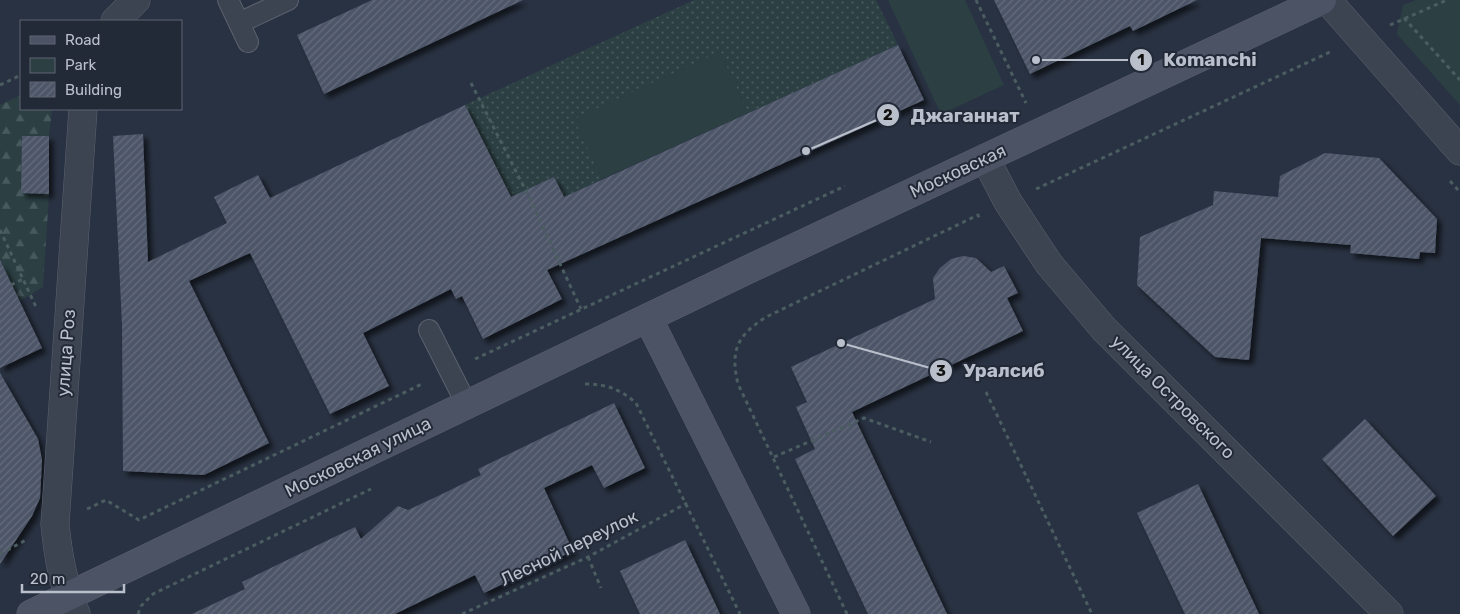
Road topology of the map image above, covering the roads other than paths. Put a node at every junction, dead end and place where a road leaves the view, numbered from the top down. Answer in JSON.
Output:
{"nodes":[{"id":1,"x":136,"y":0,"type":"edge"},
{"id":2,"x":228,"y":0,"type":"edge"},
{"id":3,"x":288,"y":0,"type":"edge"},
{"id":4,"x":1322,"y":0,"type":"edge"},
{"id":5,"x":1327,"y":0,"type":"edge"},
{"id":6,"x":116,"y":20,"type":"edge"},
{"id":7,"x":239,"y":23,"type":"junction"},
{"id":8,"x":248,"y":42,"type":"dead end"},
{"id":9,"x":83,"y":110,"type":"edge"},
{"id":10,"x":1460,"y":151,"type":"edge"},
{"id":11,"x":985,"y":158,"type":"junction"},
{"id":12,"x":648,"y":318,"type":"junction"},
{"id":13,"x":429,"y":330,"type":"dead end"},
{"id":14,"x":467,"y":405,"type":"junction"},
{"id":15,"x":72,"y":605,"type":"edge"},
{"id":16,"x":31,"y":614,"type":"edge"},
{"id":17,"x":796,"y":614,"type":"edge"},
{"id":18,"x":1389,"y":614,"type":"edge"}],
"edges":[{"from":1,"to":6,"type":"street"},
{"from":2,"to":7,"type":"lane"},
{"from":3,"to":7,"type":"lane"},
{"from":4,"to":11,"type":"main road","name":"Московская"},
{"from":5,"to":10,"type":"street"},
{"from":7,"to":8,"type":"lane"},
{"from":9,"to":15,"type":"street","name":"улица Роз"},
{"from":11,"to":12,"type":"main road","name":"Московская"},
{"from":11,"to":18,"type":"street","name":"улица Островского"},
{"from":12,"to":14,"type":"main road","name":"Московская улица"},
{"from":12,"to":17,"type":"main road"},
{"from":13,"to":14,"type":"lane"},
{"from":14,"to":15,"type":"main road","name":"Московская улица"},
{"from":15,"to":16,"type":"main road","name":"Московская улица"}]}
